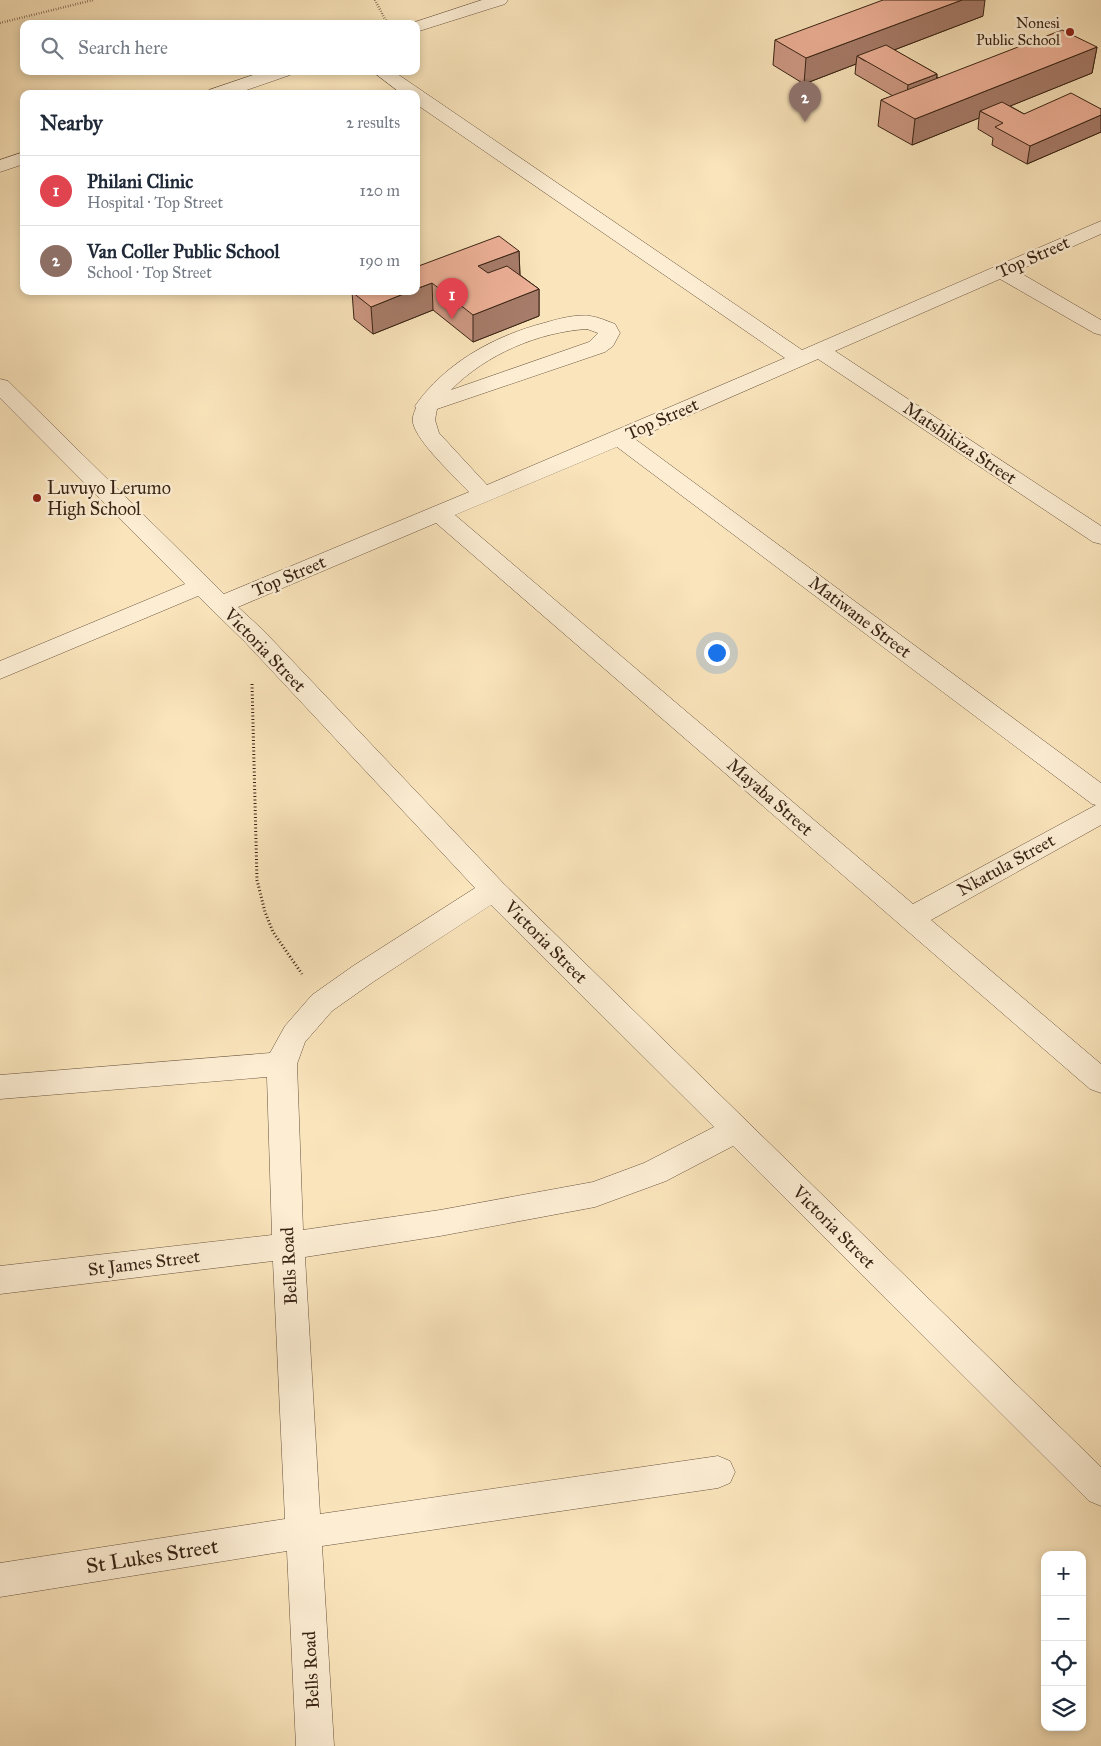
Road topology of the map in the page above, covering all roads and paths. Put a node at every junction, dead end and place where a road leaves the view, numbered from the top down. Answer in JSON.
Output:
{"nodes":[{"id":1,"x":93,"y":0,"type":"edge"},
{"id":2,"x":376,"y":0,"type":"edge"},
{"id":3,"x":499,"y":0,"type":"edge"},
{"id":4,"x":386,"y":20,"type":"edge"},
{"id":5,"x":0,"y":23,"type":"edge"},
{"id":6,"x":420,"y":27,"type":"edge"},
{"id":7,"x":272,"y":75,"type":"edge"},
{"id":8,"x":387,"y":75,"type":"edge"},
{"id":9,"x":228,"y":90,"type":"edge"},
{"id":10,"x":409,"y":90,"type":"edge"},
{"id":11,"x":420,"y":97,"type":"edge"},
{"id":12,"x":20,"y":159,"type":"edge"},
{"id":13,"x":0,"y":166,"type":"edge"},
{"id":14,"x":1101,"y":227,"type":"edge"},
{"id":15,"x":1002,"y":271,"type":"junction"},
{"id":16,"x":1101,"y":329,"type":"edge"},
{"id":17,"x":810,"y":354,"type":"junction"},
{"id":18,"x":0,"y":386,"type":"edge"},
{"id":19,"x":426,"y":406,"type":"junction"},
{"id":20,"x":619,"y":438,"type":"junction"},
{"id":21,"x":484,"y":495,"type":"junction"},
{"id":22,"x":439,"y":514,"type":"junction"},
{"id":23,"x":1101,"y":537,"type":"edge"},
{"id":24,"x":200,"y":586,"type":"junction"},
{"id":25,"x":221,"y":605,"type":"junction"},
{"id":26,"x":254,"y":636,"type":"junction"},
{"id":27,"x":0,"y":671,"type":"edge"},
{"id":28,"x":1101,"y":797,"type":"edge"},
{"id":29,"x":1101,"y":813,"type":"edge"},
{"id":30,"x":493,"y":890,"type":"junction"},
{"id":31,"x":911,"y":918,"type":"junction"},
{"id":32,"x":322,"y":1003,"type":"junction"},
{"id":33,"x":282,"y":1064,"type":"junction"},
{"id":34,"x":1101,"y":1082,"type":"edge"},
{"id":35,"x":0,"y":1087,"type":"edge"},
{"id":36,"x":736,"y":1130,"type":"junction"},
{"id":37,"x":288,"y":1246,"type":"junction"},
{"id":38,"x":0,"y":1280,"type":"edge"},
{"id":39,"x":718,"y":1472,"type":"dead end"},
{"id":40,"x":1101,"y":1490,"type":"edge"},
{"id":41,"x":304,"y":1532,"type":"junction"},
{"id":42,"x":0,"y":1580,"type":"edge"},
{"id":43,"x":315,"y":1746,"type":"edge"}],
"edges":[{"from":1,"to":5,"type":"path"},
{"from":2,"to":4,"type":"path"},
{"from":3,"to":6,"type":"street"},
{"from":7,"to":9,"type":"street"},
{"from":8,"to":10,"type":"street","name":"Matshikiza Street"},
{"from":11,"to":17,"type":"street","name":"Matshikiza Street"},
{"from":12,"to":13,"type":"street"},
{"from":14,"to":15,"type":"street","name":"Top Street"},
{"from":15,"to":16,"type":"street"},
{"from":15,"to":17,"type":"street","name":"Top Street"},
{"from":17,"to":20,"type":"street","name":"Top Street"},
{"from":17,"to":23,"type":"street","name":"Matshikiza Street"},
{"from":18,"to":24,"type":"street","name":"Victoria Street"},
{"from":19,"to":19,"type":"street"},
{"from":19,"to":21,"type":"street"},
{"from":20,"to":21,"type":"street","name":"Top Street"},
{"from":20,"to":28,"type":"street","name":"Matiwane Street"},
{"from":21,"to":22,"type":"street","name":"Top Street"},
{"from":22,"to":25,"type":"street","name":"Top Street"},
{"from":22,"to":31,"type":"street","name":"Mayaba Street"},
{"from":24,"to":25,"type":"street","name":"Victoria Street"},
{"from":24,"to":27,"type":"street"},
{"from":25,"to":26,"type":"street","name":"Victoria Street"},
{"from":26,"to":30,"type":"street","name":"Victoria Street"},
{"from":26,"to":32,"type":"path"},
{"from":29,"to":31,"type":"street","name":"Nkatula Street"},
{"from":30,"to":32,"type":"street","name":"Bells Road"},
{"from":30,"to":36,"type":"street","name":"Victoria Street"},
{"from":31,"to":34,"type":"street","name":"Mayaba Street"},
{"from":32,"to":33,"type":"street","name":"Bells Road"},
{"from":33,"to":35,"type":"street"},
{"from":33,"to":37,"type":"street","name":"Bells Road"},
{"from":36,"to":37,"type":"street","name":"St James Street"},
{"from":36,"to":40,"type":"street","name":"Victoria Street"},
{"from":37,"to":38,"type":"street","name":"St James Street"},
{"from":37,"to":41,"type":"street","name":"Bells Road"},
{"from":39,"to":41,"type":"street","name":"St Lukes Street"},
{"from":41,"to":42,"type":"street","name":"St Lukes Street"},
{"from":41,"to":43,"type":"street","name":"Bells Road"}]}
